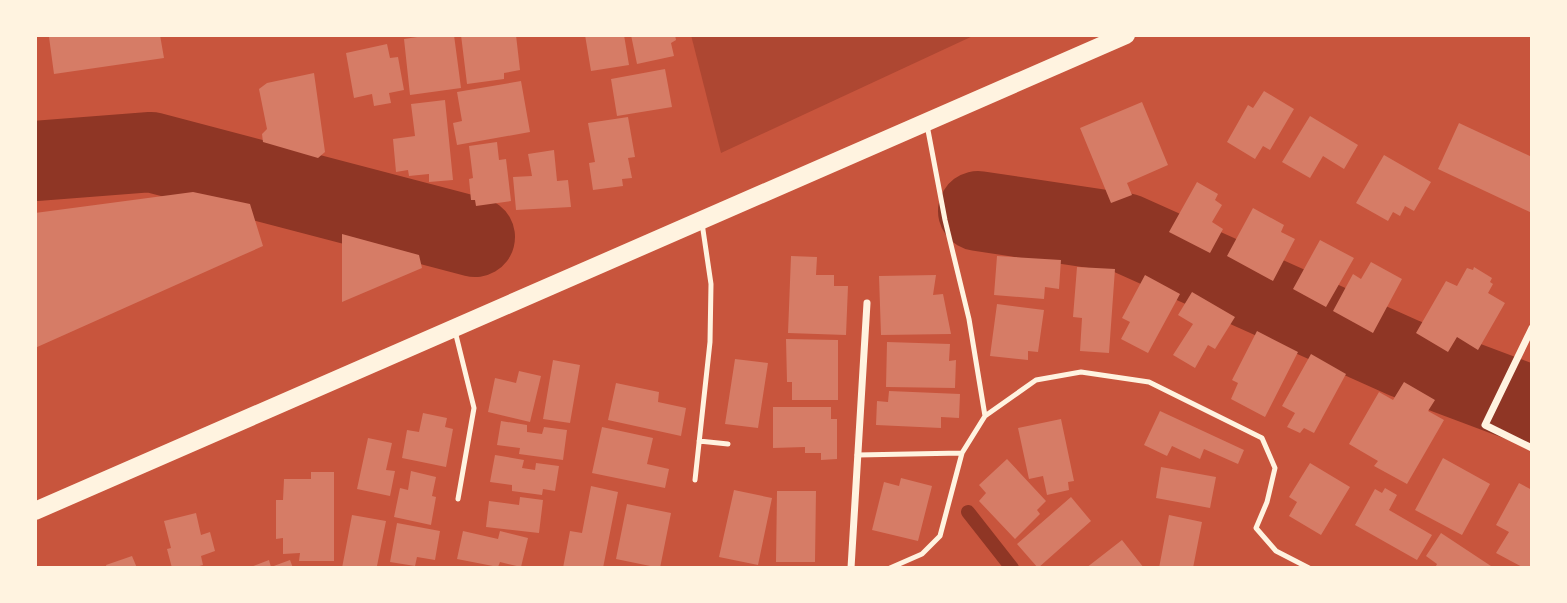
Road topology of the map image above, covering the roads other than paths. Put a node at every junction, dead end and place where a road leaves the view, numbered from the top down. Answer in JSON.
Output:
{"nodes":[{"id":1,"x":1126,"y":35,"type":"edge"},
{"id":2,"x":926,"y":122,"type":"junction"},
{"id":3,"x":701,"y":220,"type":"junction"},
{"id":4,"x":867,"y":303,"type":"dead end"},
{"id":5,"x":454,"y":328,"type":"junction"},
{"id":6,"x":1532,"y":328,"type":"edge"},
{"id":7,"x":985,"y":416,"type":"junction"},
{"id":8,"x":699,"y":441,"type":"junction"},
{"id":9,"x":728,"y":444,"type":"dead end"},
{"id":10,"x":1532,"y":448,"type":"edge"},
{"id":11,"x":962,"y":453,"type":"junction"},
{"id":12,"x":857,"y":455,"type":"junction"},
{"id":13,"x":695,"y":480,"type":"dead end"},
{"id":14,"x":458,"y":499,"type":"dead end"},
{"id":15,"x":35,"y":511,"type":"edge"},
{"id":16,"x":851,"y":568,"type":"edge"},
{"id":17,"x":890,"y":568,"type":"edge"},
{"id":18,"x":1309,"y":568,"type":"edge"}],
"edges":[{"from":1,"to":2,"type":"main road"},
{"from":2,"to":3,"type":"main road"},
{"from":2,"to":7,"type":"lane"},
{"from":3,"to":5,"type":"main road"},
{"from":3,"to":8,"type":"lane"},
{"from":4,"to":12,"type":"street"},
{"from":5,"to":14,"type":"lane"},
{"from":5,"to":15,"type":"main road"},
{"from":6,"to":10,"type":"street"},
{"from":7,"to":11,"type":"lane"},
{"from":7,"to":18,"type":"lane"},
{"from":8,"to":9,"type":"lane"},
{"from":8,"to":13,"type":"lane"},
{"from":11,"to":12,"type":"lane"},
{"from":11,"to":17,"type":"lane"},
{"from":12,"to":16,"type":"street"}]}
